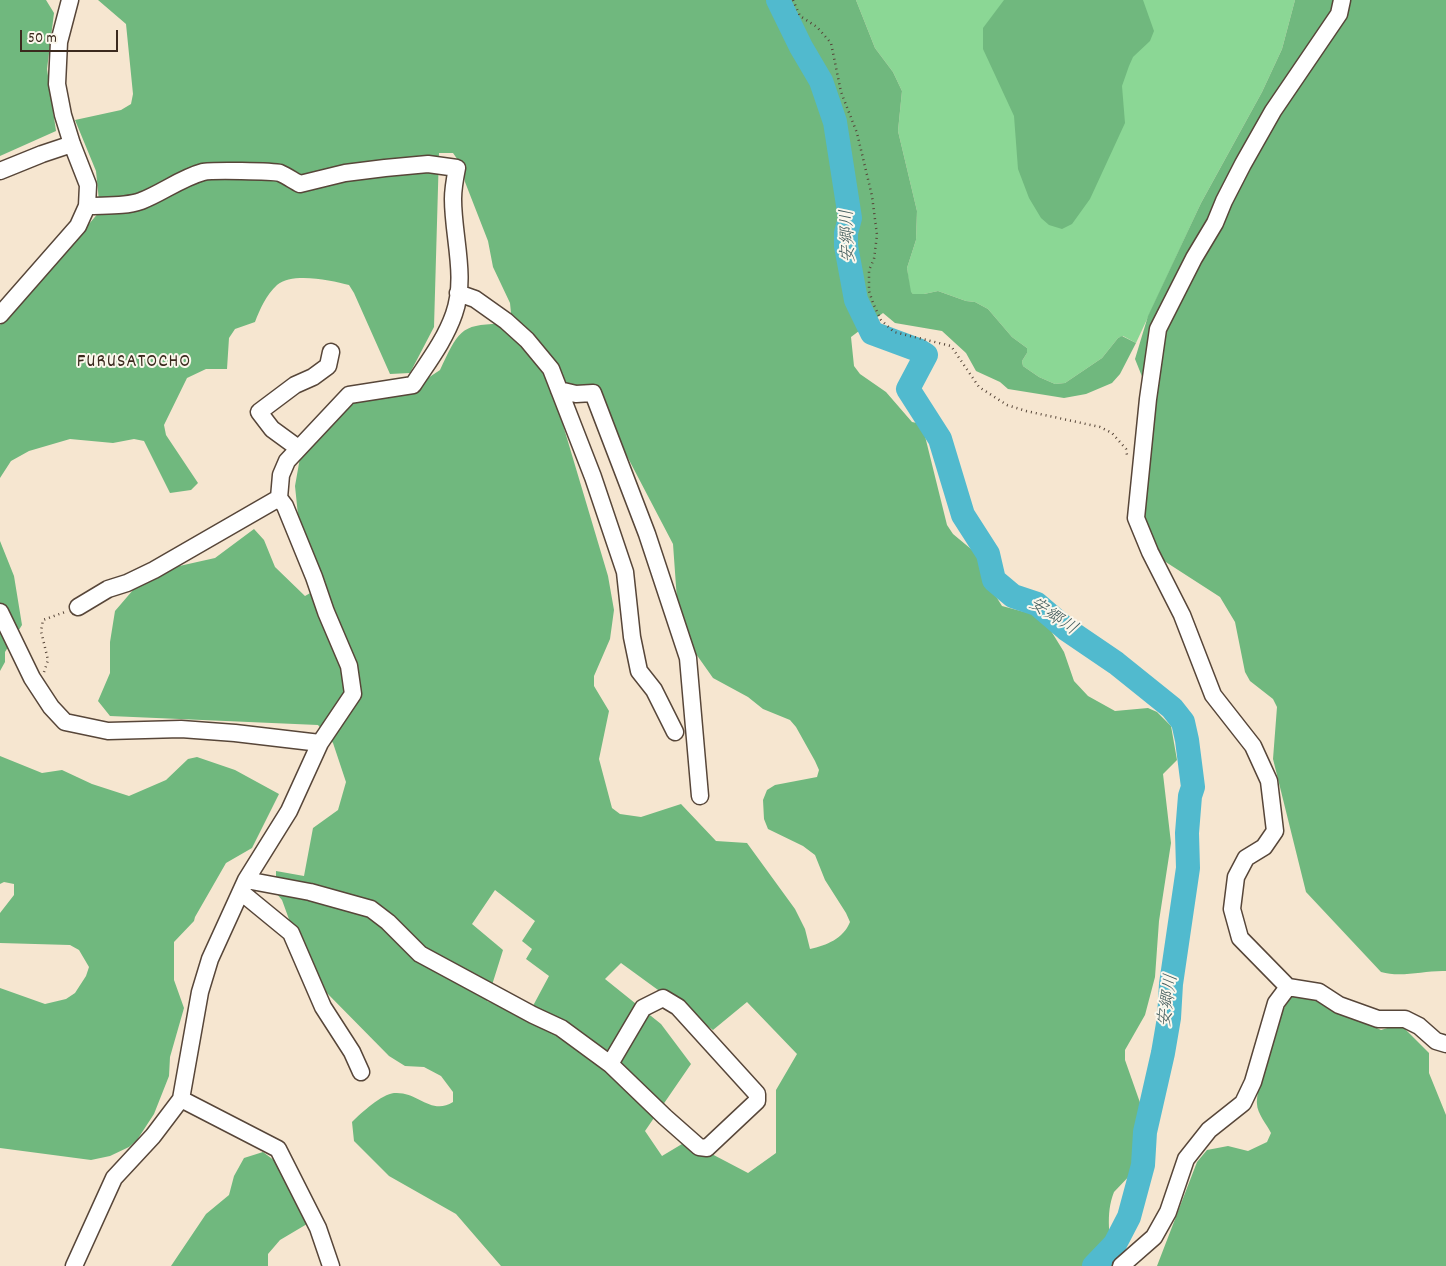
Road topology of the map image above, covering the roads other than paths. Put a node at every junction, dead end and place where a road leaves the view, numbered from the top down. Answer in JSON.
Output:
{"nodes":[{"id":1,"x":70,"y":0,"type":"edge"},
{"id":2,"x":1342,"y":0,"type":"edge"},
{"id":3,"x":72,"y":144,"type":"junction"},
{"id":4,"x":0,"y":171,"type":"edge"},
{"id":5,"x":87,"y":206,"type":"junction"},
{"id":6,"x":458,"y":293,"type":"junction"},
{"id":7,"x":0,"y":315,"type":"edge"},
{"id":8,"x":331,"y":352,"type":"dead end"},
{"id":9,"x":559,"y":390,"type":"junction"},
{"id":10,"x":298,"y":448,"type":"junction"},
{"id":11,"x":279,"y":498,"type":"junction"},
{"id":12,"x":78,"y":607,"type":"road end"},
{"id":13,"x":0,"y":612,"type":"edge"},
{"id":14,"x":675,"y":732,"type":"dead end"},
{"id":15,"x":320,"y":743,"type":"junction"},
{"id":16,"x":700,"y":796,"type":"dead end"},
{"id":17,"x":243,"y":886,"type":"junction"},
{"id":18,"x":1288,"y":987,"type":"junction"},
{"id":19,"x":1446,"y":1044,"type":"edge"},
{"id":20,"x":610,"y":1064,"type":"junction"},
{"id":21,"x":361,"y":1072,"type":"dead end"},
{"id":22,"x":181,"y":1099,"type":"junction"},
{"id":23,"x":74,"y":1265,"type":"edge"},
{"id":24,"x":330,"y":1266,"type":"edge"},
{"id":25,"x":1121,"y":1266,"type":"edge"}],
"edges":[{"from":1,"to":3,"type":"street"},
{"from":2,"to":18,"type":"street"},
{"from":3,"to":4,"type":"street"},
{"from":3,"to":5,"type":"street"},
{"from":5,"to":6,"type":"street"},
{"from":5,"to":7,"type":"street"},
{"from":6,"to":9,"type":"street"},
{"from":6,"to":10,"type":"street"},
{"from":8,"to":10,"type":"street"},
{"from":9,"to":14,"type":"street"},
{"from":9,"to":16,"type":"street"},
{"from":10,"to":11,"type":"street"},
{"from":11,"to":12,"type":"street"},
{"from":11,"to":15,"type":"street"},
{"from":13,"to":15,"type":"street"},
{"from":15,"to":17,"type":"street"},
{"from":17,"to":20,"type":"street"},
{"from":17,"to":21,"type":"street"},
{"from":17,"to":22,"type":"street"},
{"from":18,"to":19,"type":"street"},
{"from":18,"to":25,"type":"street"},
{"from":20,"to":20,"type":"street"},
{"from":22,"to":23,"type":"street"},
{"from":22,"to":24,"type":"street"}]}
